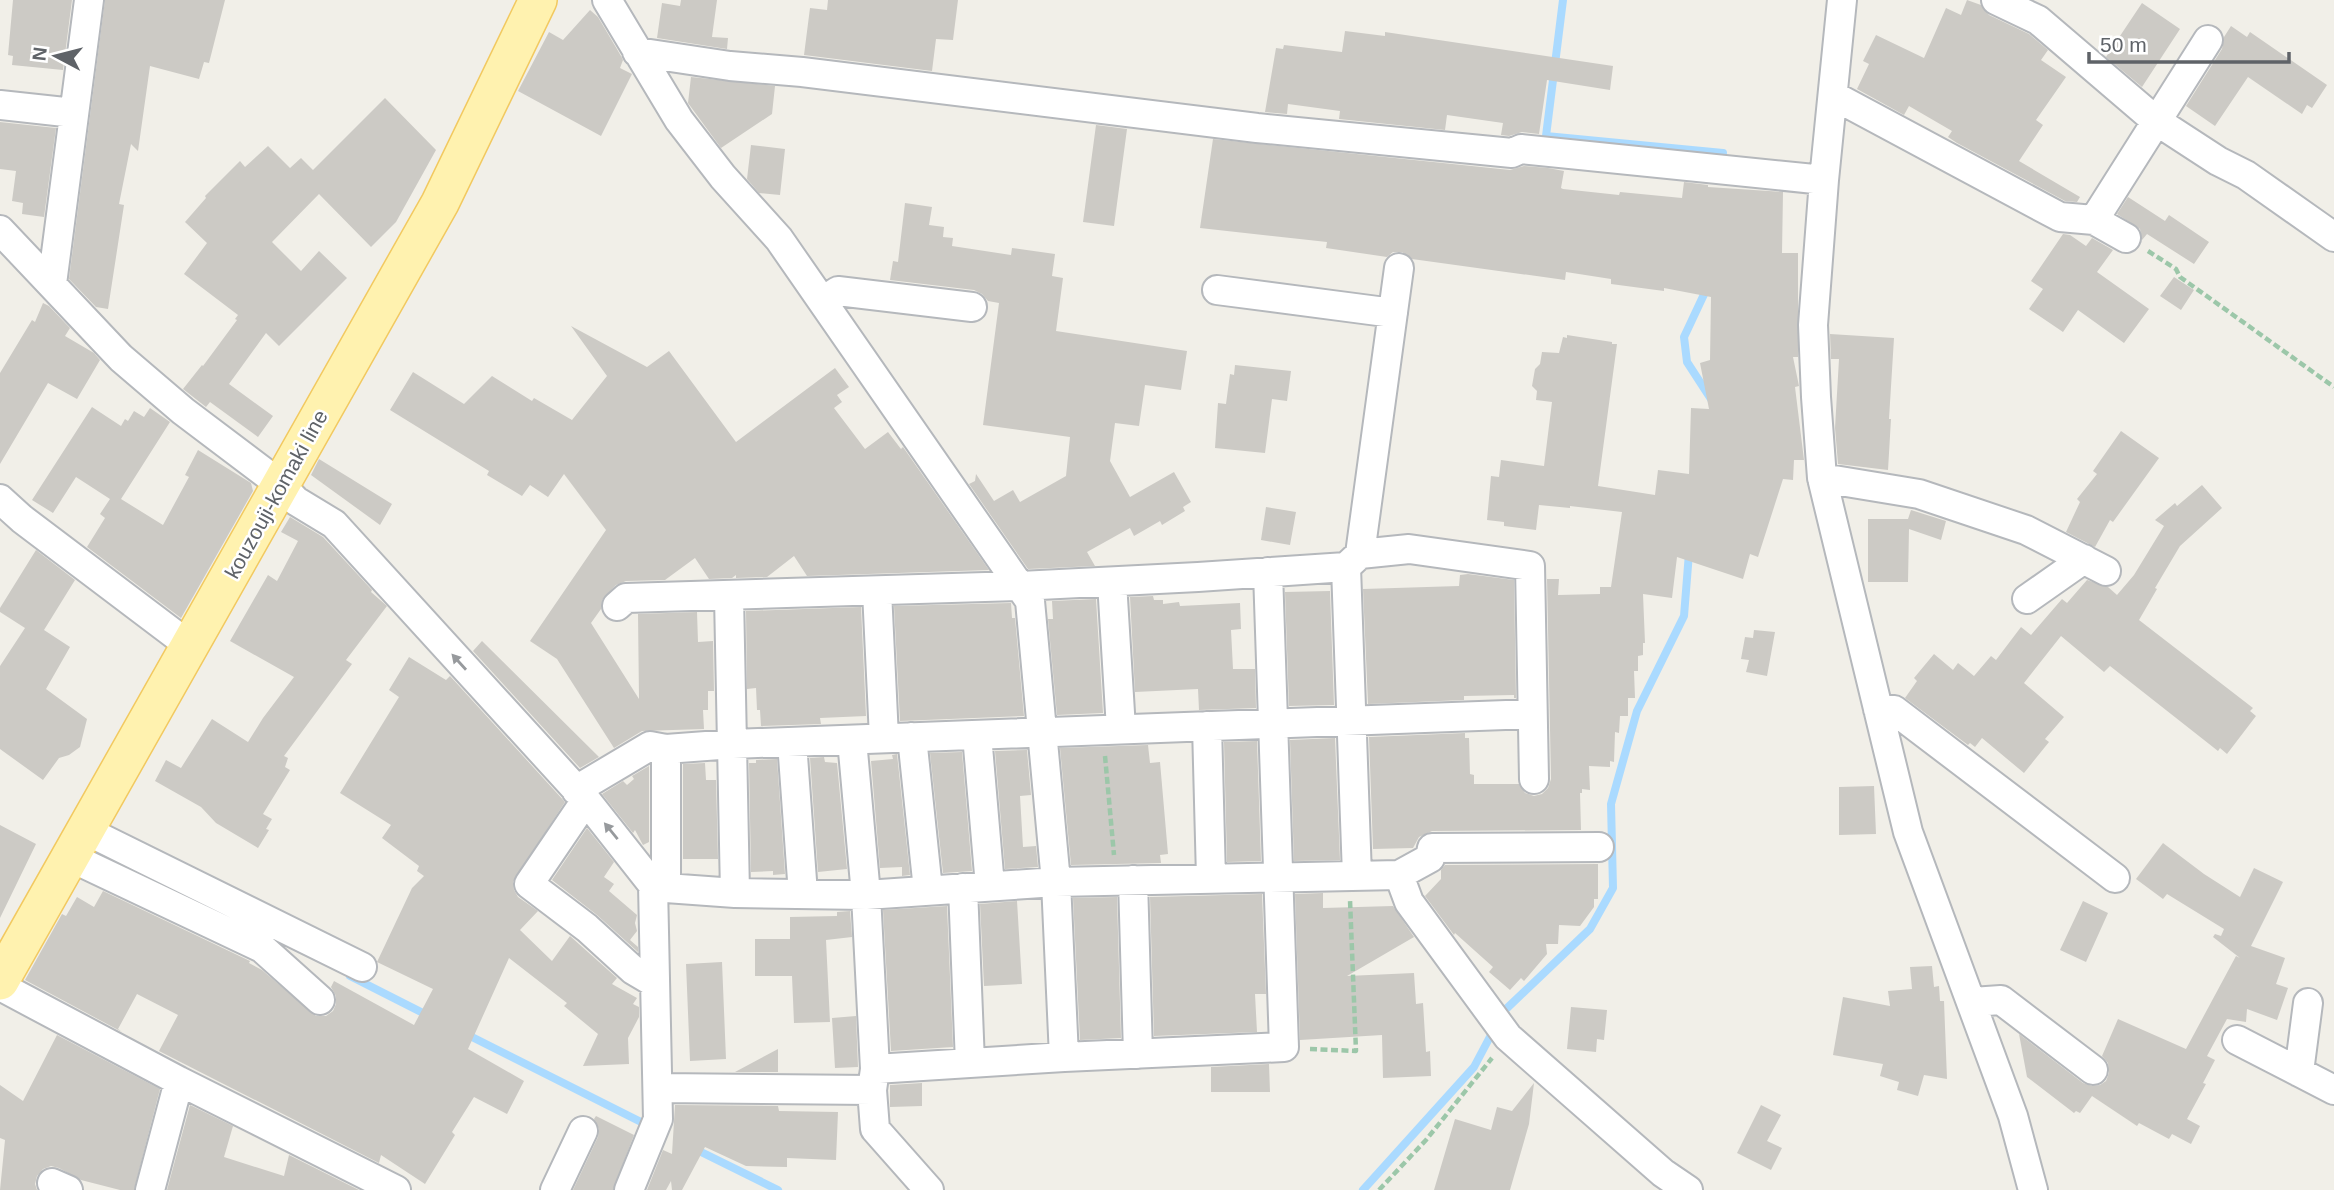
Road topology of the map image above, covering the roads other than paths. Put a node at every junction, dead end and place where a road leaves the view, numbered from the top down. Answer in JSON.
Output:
{"nodes":[{"id":1,"x":89,"y":0,"type":"edge"},
{"id":2,"x":538,"y":0,"type":"edge"},
{"id":3,"x":607,"y":0,"type":"edge"},
{"id":4,"x":1842,"y":0,"type":"edge"},
{"id":5,"x":1996,"y":0,"type":"edge"},
{"id":6,"x":2208,"y":40,"type":"dead end"},
{"id":7,"x":637,"y":52,"type":"junction"},
{"id":8,"x":1833,"y":96,"type":"junction"},
{"id":9,"x":0,"y":104,"type":"edge"},
{"id":10,"x":74,"y":113,"type":"junction"},
{"id":11,"x":2155,"y":120,"type":"junction"},
{"id":12,"x":1824,"y":180,"type":"junction"},
{"id":13,"x":2094,"y":220,"type":"junction"},
{"id":14,"x":0,"y":230,"type":"edge"},
{"id":15,"x":2334,"y":237,"type":"edge"},
{"id":16,"x":2126,"y":238,"type":"road end"},
{"id":17,"x":1399,"y":268,"type":"dead end"},
{"id":18,"x":52,"y":284,"type":"junction"},
{"id":19,"x":1217,"y":290,"type":"dead end"},
{"id":20,"x":823,"y":301,"type":"junction"},
{"id":21,"x":972,"y":307,"type":"dead end"},
{"id":22,"x":1393,"y":313,"type":"junction"},
{"id":23,"x":1822,"y":478,"type":"junction"},
{"id":24,"x":281,"y":485,"type":"junction"},
{"id":25,"x":0,"y":499,"type":"edge"},
{"id":26,"x":1353,"y":560,"type":"junction"},
{"id":27,"x":1268,"y":572,"type":"junction"},
{"id":28,"x":1112,"y":582,"type":"junction"},
{"id":29,"x":1020,"y":586,"type":"junction"},
{"id":30,"x":877,"y":591,"type":"junction"},
{"id":31,"x":729,"y":596,"type":"junction"},
{"id":32,"x":2027,"y":599,"type":"dead end"},
{"id":33,"x":617,"y":606,"type":"dead end"},
{"id":34,"x":190,"y":646,"type":"junction"},
{"id":35,"x":1878,"y":709,"type":"junction"},
{"id":36,"x":1532,"y":715,"type":"junction"},
{"id":37,"x":1351,"y":721,"type":"junction"},
{"id":38,"x":1273,"y":724,"type":"junction"},
{"id":39,"x":1206,"y":726,"type":"junction"},
{"id":40,"x":1112,"y":729,"type":"junction"},
{"id":41,"x":1042,"y":732,"type":"junction"},
{"id":42,"x":977,"y":735,"type":"junction"},
{"id":43,"x":898,"y":738,"type":"junction"},
{"id":44,"x":852,"y":740,"type":"junction"},
{"id":45,"x":792,"y":742,"type":"junction"},
{"id":46,"x":733,"y":744,"type":"junction"},
{"id":47,"x":666,"y":749,"type":"junction"},
{"id":48,"x":1534,"y":779,"type":"dead end"},
{"id":49,"x":581,"y":795,"type":"junction"},
{"id":50,"x":78,"y":843,"type":"junction"},
{"id":51,"x":1599,"y":847,"type":"dead end"},
{"id":52,"x":1399,"y":875,"type":"junction"},
{"id":53,"x":1353,"y":876,"type":"junction"},
{"id":54,"x":1279,"y":877,"type":"junction"},
{"id":55,"x":2115,"y":877,"type":"dead end"},
{"id":56,"x":1210,"y":878,"type":"junction"},
{"id":57,"x":1124,"y":881,"type":"junction"},
{"id":58,"x":1056,"y":882,"type":"junction"},
{"id":59,"x":660,"y":886,"type":"junction"},
{"id":60,"x":976,"y":887,"type":"junction"},
{"id":61,"x":928,"y":891,"type":"junction"},
{"id":62,"x":736,"y":892,"type":"junction"},
{"id":63,"x":803,"y":894,"type":"junction"},
{"id":64,"x":866,"y":895,"type":"junction"},
{"id":65,"x":362,"y":967,"type":"dead end"},
{"id":66,"x":655,"y":983,"type":"junction"},
{"id":67,"x":0,"y":984,"type":"edge"},
{"id":68,"x":320,"y":1000,"type":"dead end"},
{"id":69,"x":1972,"y":1002,"type":"junction"},
{"id":70,"x":2308,"y":1003,"type":"dead end"},
{"id":71,"x":2237,"y":1040,"type":"dead end"},
{"id":72,"x":1138,"y":1054,"type":"junction"},
{"id":73,"x":1064,"y":1057,"type":"junction"},
{"id":74,"x":970,"y":1063,"type":"junction"},
{"id":75,"x":2093,"y":1070,"type":"dead end"},
{"id":76,"x":2299,"y":1072,"type":"junction"},
{"id":77,"x":874,"y":1080,"type":"junction"},
{"id":78,"x":179,"y":1081,"type":"junction"},
{"id":79,"x":659,"y":1088,"type":"junction"},
{"id":80,"x":2334,"y":1090,"type":"edge"},
{"id":81,"x":583,"y":1131,"type":"dead end"},
{"id":82,"x":150,"y":1190,"type":"edge"},
{"id":83,"x":396,"y":1190,"type":"edge"},
{"id":84,"x":555,"y":1190,"type":"edge"},
{"id":85,"x":629,"y":1190,"type":"edge"},
{"id":86,"x":929,"y":1190,"type":"edge"},
{"id":87,"x":1688,"y":1190,"type":"edge"},
{"id":88,"x":2034,"y":1190,"type":"edge"}],
"edges":[{"from":1,"to":10,"type":"street"},
{"from":2,"to":24,"type":"main road","name":"kouzouji-komaki line"},
{"from":3,"to":7,"type":"street"},
{"from":4,"to":8,"type":"street"},
{"from":5,"to":11,"type":"street"},
{"from":6,"to":11,"type":"street"},
{"from":7,"to":12,"type":"street"},
{"from":7,"to":20,"type":"street"},
{"from":8,"to":12,"type":"street"},
{"from":8,"to":13,"type":"street"},
{"from":9,"to":10,"type":"street"},
{"from":10,"to":18,"type":"street"},
{"from":11,"to":13,"type":"street"},
{"from":11,"to":15,"type":"street"},
{"from":12,"to":23,"type":"street"},
{"from":13,"to":16,"type":"street"},
{"from":14,"to":18,"type":"street"},
{"from":17,"to":22,"type":"street"},
{"from":18,"to":24,"type":"street"},
{"from":19,"to":22,"type":"street"},
{"from":20,"to":21,"type":"street"},
{"from":20,"to":29,"type":"street"},
{"from":22,"to":26,"type":"street"},
{"from":23,"to":32,"type":"street"},
{"from":23,"to":35,"type":"street"},
{"from":24,"to":34,"type":"main road","name":"kouzouji-komaki line"},
{"from":49,"to":24,"type":"street","one_way":true},
{"from":25,"to":34,"type":"street"},
{"from":26,"to":27,"type":"street"},
{"from":26,"to":36,"type":"street"},
{"from":26,"to":37,"type":"street"},
{"from":27,"to":28,"type":"street"},
{"from":27,"to":38,"type":"street"},
{"from":28,"to":29,"type":"street"},
{"from":28,"to":40,"type":"street"},
{"from":29,"to":30,"type":"street"},
{"from":29,"to":41,"type":"street"},
{"from":30,"to":31,"type":"street"},
{"from":30,"to":43,"type":"street"},
{"from":31,"to":33,"type":"street"},
{"from":31,"to":46,"type":"street"},
{"from":34,"to":50,"type":"main road","name":"kouzouji-komaki line"},
{"from":35,"to":55,"type":"street"},
{"from":35,"to":69,"type":"street"},
{"from":36,"to":37,"type":"street"},
{"from":36,"to":48,"type":"street"},
{"from":37,"to":38,"type":"street"},
{"from":37,"to":53,"type":"street"},
{"from":38,"to":39,"type":"street"},
{"from":38,"to":54,"type":"street"},
{"from":39,"to":40,"type":"street"},
{"from":39,"to":56,"type":"street"},
{"from":40,"to":41,"type":"street"},
{"from":41,"to":42,"type":"street"},
{"from":41,"to":58,"type":"street"},
{"from":42,"to":43,"type":"street"},
{"from":42,"to":60,"type":"street"},
{"from":43,"to":44,"type":"street"},
{"from":43,"to":61,"type":"street"},
{"from":44,"to":45,"type":"street"},
{"from":44,"to":64,"type":"street"},
{"from":45,"to":46,"type":"street"},
{"from":45,"to":63,"type":"street"},
{"from":46,"to":47,"type":"street"},
{"from":46,"to":62,"type":"street"},
{"from":47,"to":49,"type":"street"},
{"from":47,"to":59,"type":"street"},
{"from":59,"to":49,"type":"street","one_way":true},
{"from":49,"to":66,"type":"street"},
{"from":50,"to":65,"type":"street"},
{"from":50,"to":67,"type":"main road","name":"kouzouji-komaki line"},
{"from":50,"to":68,"type":"street"},
{"from":51,"to":52,"type":"street"},
{"from":52,"to":53,"type":"street"},
{"from":52,"to":87,"type":"street"},
{"from":53,"to":54,"type":"street"},
{"from":54,"to":56,"type":"street"},
{"from":54,"to":72,"type":"street"},
{"from":56,"to":57,"type":"street"},
{"from":57,"to":58,"type":"street"},
{"from":57,"to":72,"type":"street"},
{"from":58,"to":60,"type":"street"},
{"from":58,"to":73,"type":"street"},
{"from":59,"to":62,"type":"street"},
{"from":59,"to":66,"type":"street"},
{"from":60,"to":61,"type":"street"},
{"from":60,"to":74,"type":"street"},
{"from":61,"to":64,"type":"street"},
{"from":62,"to":63,"type":"street"},
{"from":63,"to":64,"type":"street"},
{"from":64,"to":77,"type":"street"},
{"from":66,"to":79,"type":"street"},
{"from":67,"to":78,"type":"street"},
{"from":69,"to":75,"type":"street"},
{"from":69,"to":88,"type":"street"},
{"from":70,"to":76,"type":"street"},
{"from":71,"to":76,"type":"street"},
{"from":72,"to":73,"type":"street"},
{"from":73,"to":74,"type":"street"},
{"from":74,"to":77,"type":"street"},
{"from":76,"to":80,"type":"street"},
{"from":77,"to":79,"type":"street"},
{"from":77,"to":86,"type":"street"},
{"from":78,"to":82,"type":"street"},
{"from":78,"to":83,"type":"street"},
{"from":79,"to":85,"type":"street"},
{"from":81,"to":84,"type":"street"}]}
